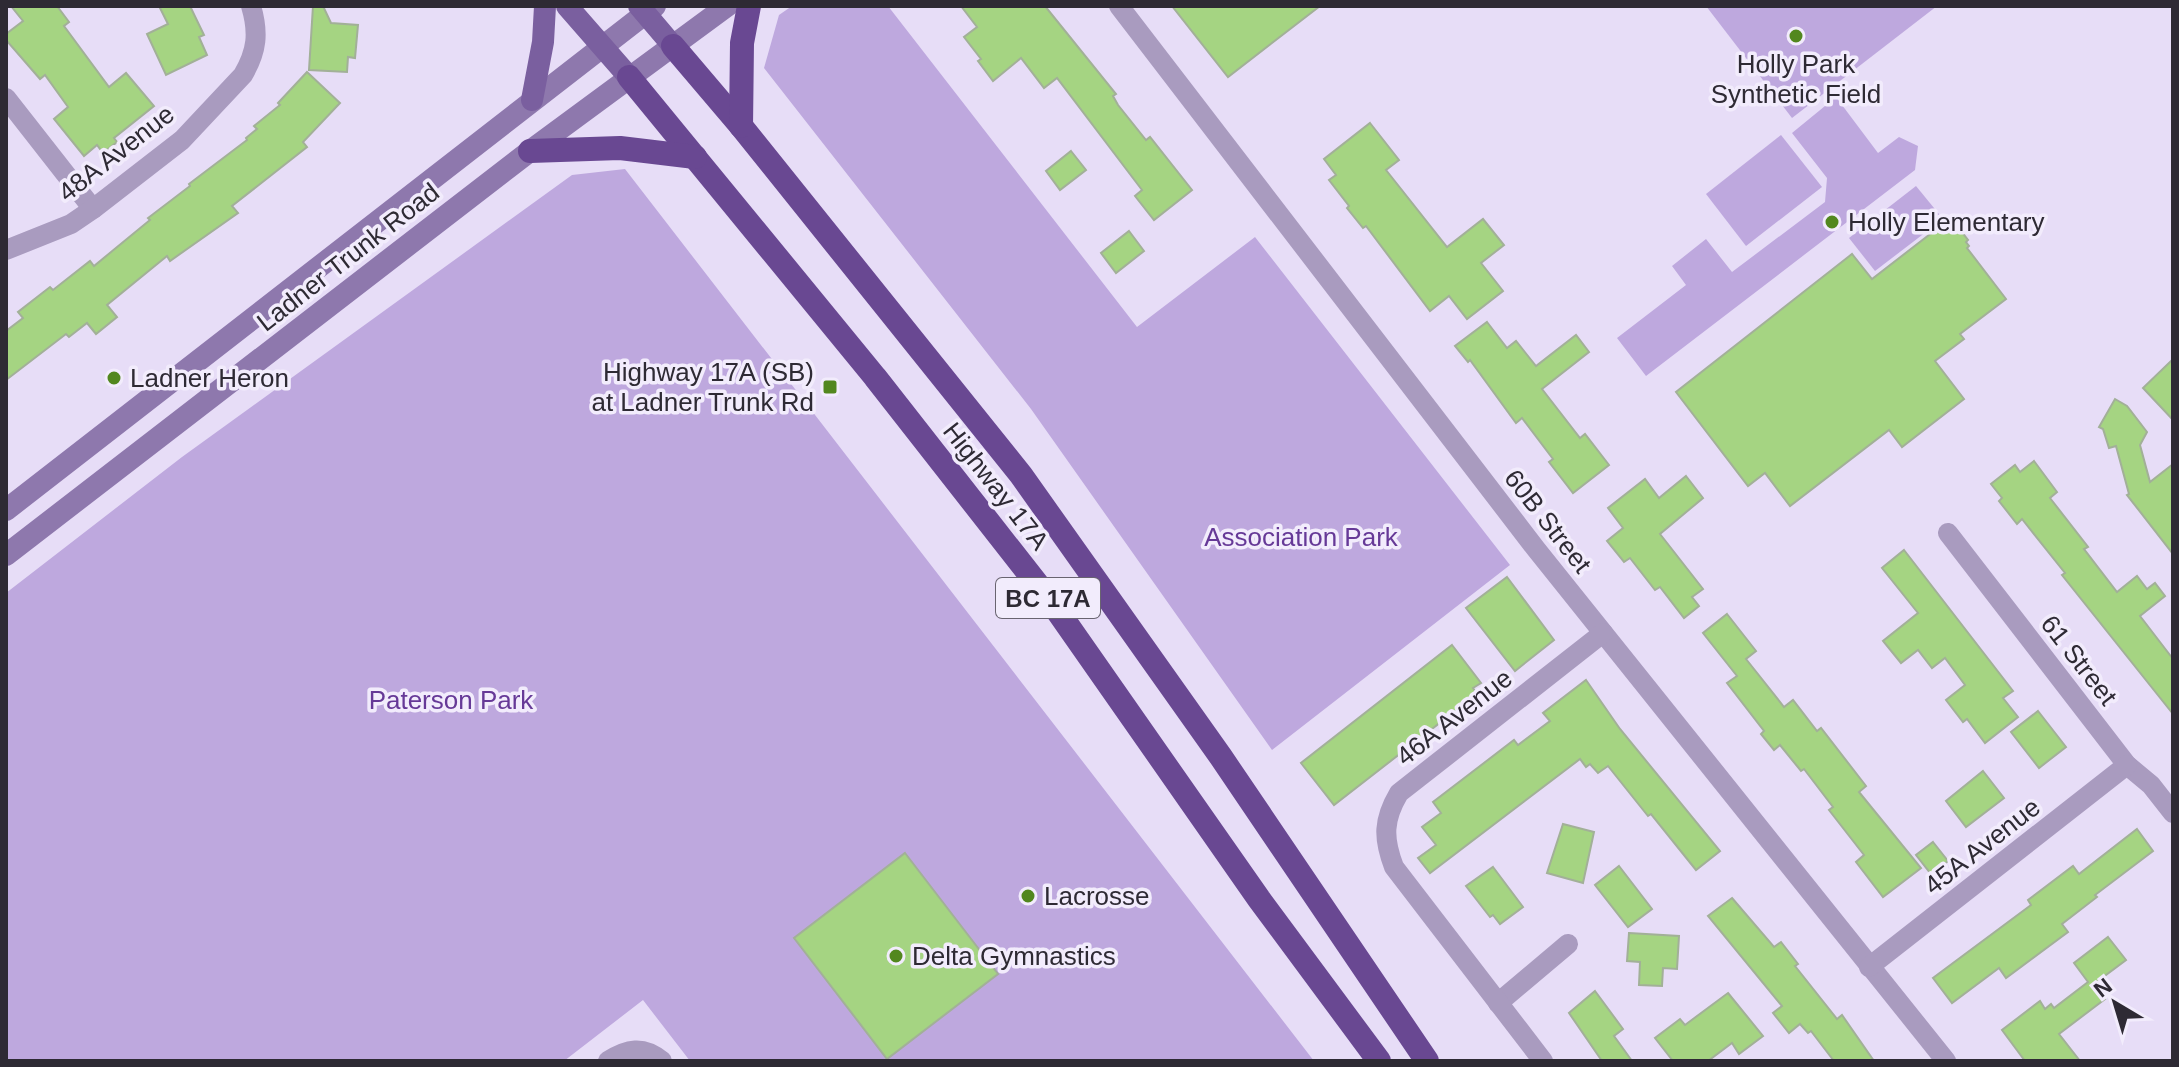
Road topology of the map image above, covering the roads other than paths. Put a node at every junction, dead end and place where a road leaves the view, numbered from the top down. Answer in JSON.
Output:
{"nodes":[{"id":1,"x":251,"y":6,"type":"edge"},
{"id":2,"x":545,"y":6,"type":"edge"},
{"id":3,"x":567,"y":6,"type":"edge"},
{"id":4,"x":727,"y":6,"type":"edge"},
{"id":5,"x":749,"y":6,"type":"edge"},
{"id":6,"x":1119,"y":6,"type":"edge"},
{"id":7,"x":647,"y":8,"type":"edge"},
{"id":8,"x":603,"y":46,"type":"junction"},
{"id":9,"x":673,"y":46,"type":"junction"},
{"id":10,"x":629,"y":77,"type":"junction"},
{"id":11,"x":6,"y":98,"type":"edge"},
{"id":12,"x":532,"y":100,"type":"junction"},
{"id":13,"x":741,"y":126,"type":"junction"},
{"id":14,"x":530,"y":151,"type":"junction"},
{"id":15,"x":695,"y":157,"type":"junction"},
{"id":16,"x":93,"y":209,"type":"junction"},
{"id":17,"x":6,"y":250,"type":"edge"},
{"id":18,"x":6,"y":510,"type":"edge"},
{"id":19,"x":1948,"y":533,"type":"dead end"},
{"id":20,"x":6,"y":555,"type":"edge"},
{"id":21,"x":1603,"y":633,"type":"junction"},
{"id":22,"x":2127,"y":765,"type":"junction"},
{"id":23,"x":2173,"y":813,"type":"edge"},
{"id":24,"x":1568,"y":944,"type":"dead end"},
{"id":25,"x":1869,"y":967,"type":"junction"},
{"id":26,"x":1498,"y":1003,"type":"junction"},
{"id":27,"x":608,"y":1061,"type":"edge"},
{"id":28,"x":662,"y":1061,"type":"edge"},
{"id":29,"x":1379,"y":1061,"type":"edge"},
{"id":30,"x":1427,"y":1061,"type":"edge"},
{"id":31,"x":1543,"y":1061,"type":"edge"},
{"id":32,"x":1946,"y":1061,"type":"edge"}],
"edges":[{"from":1,"to":16,"type":"street","name":"48A Avenue"},
{"from":2,"to":12,"type":"main road"},
{"from":3,"to":8,"type":"main road","name":"Highway 17A","number":"BC 17A"},
{"from":4,"to":9,"type":"main road","name":"Ladner Trunk Road"},
{"from":5,"to":13,"type":"highway"},
{"from":6,"to":21,"type":"street","name":"60B Street"},
{"from":7,"to":8,"type":"main road","name":"Ladner Trunk Road"},
{"from":7,"to":9,"type":"main road","name":"Highway 17A","number":"BC 17A"},
{"from":8,"to":10,"type":"main road","name":"Highway 17A","number":"BC 17A"},
{"from":8,"to":12,"type":"main road","name":"Ladner Trunk Road"},
{"from":9,"to":10,"type":"main road","name":"Ladner Trunk Road"},
{"from":9,"to":13,"type":"highway","name":"Highway 17A","number":"BC 17A"},
{"from":10,"to":14,"type":"main road","name":"Ladner Trunk Road"},
{"from":10,"to":15,"type":"highway","name":"Highway 17A","number":"BC 17A"},
{"from":11,"to":16,"type":"street"},
{"from":12,"to":18,"type":"main road","name":"Ladner Trunk Road"},
{"from":13,"to":30,"type":"highway","name":"Highway 17A","number":"BC 17A"},
{"from":14,"to":15,"type":"highway"},
{"from":14,"to":20,"type":"main road","name":"Ladner Trunk Road"},
{"from":15,"to":29,"type":"highway","name":"Highway 17A","number":"BC 17A"},
{"from":16,"to":17,"type":"street","name":"48A Avenue"},
{"from":19,"to":22,"type":"street","name":"61 Street"},
{"from":21,"to":25,"type":"street","name":"60B Street"},
{"from":21,"to":26,"type":"street","name":"46A Avenue"},
{"from":22,"to":23,"type":"street","name":"61 Street"},
{"from":22,"to":25,"type":"street","name":"45A Avenue"},
{"from":24,"to":26,"type":"street"},
{"from":25,"to":32,"type":"street","name":"60B Street"},
{"from":26,"to":31,"type":"street"},
{"from":27,"to":28,"type":"street"}]}
